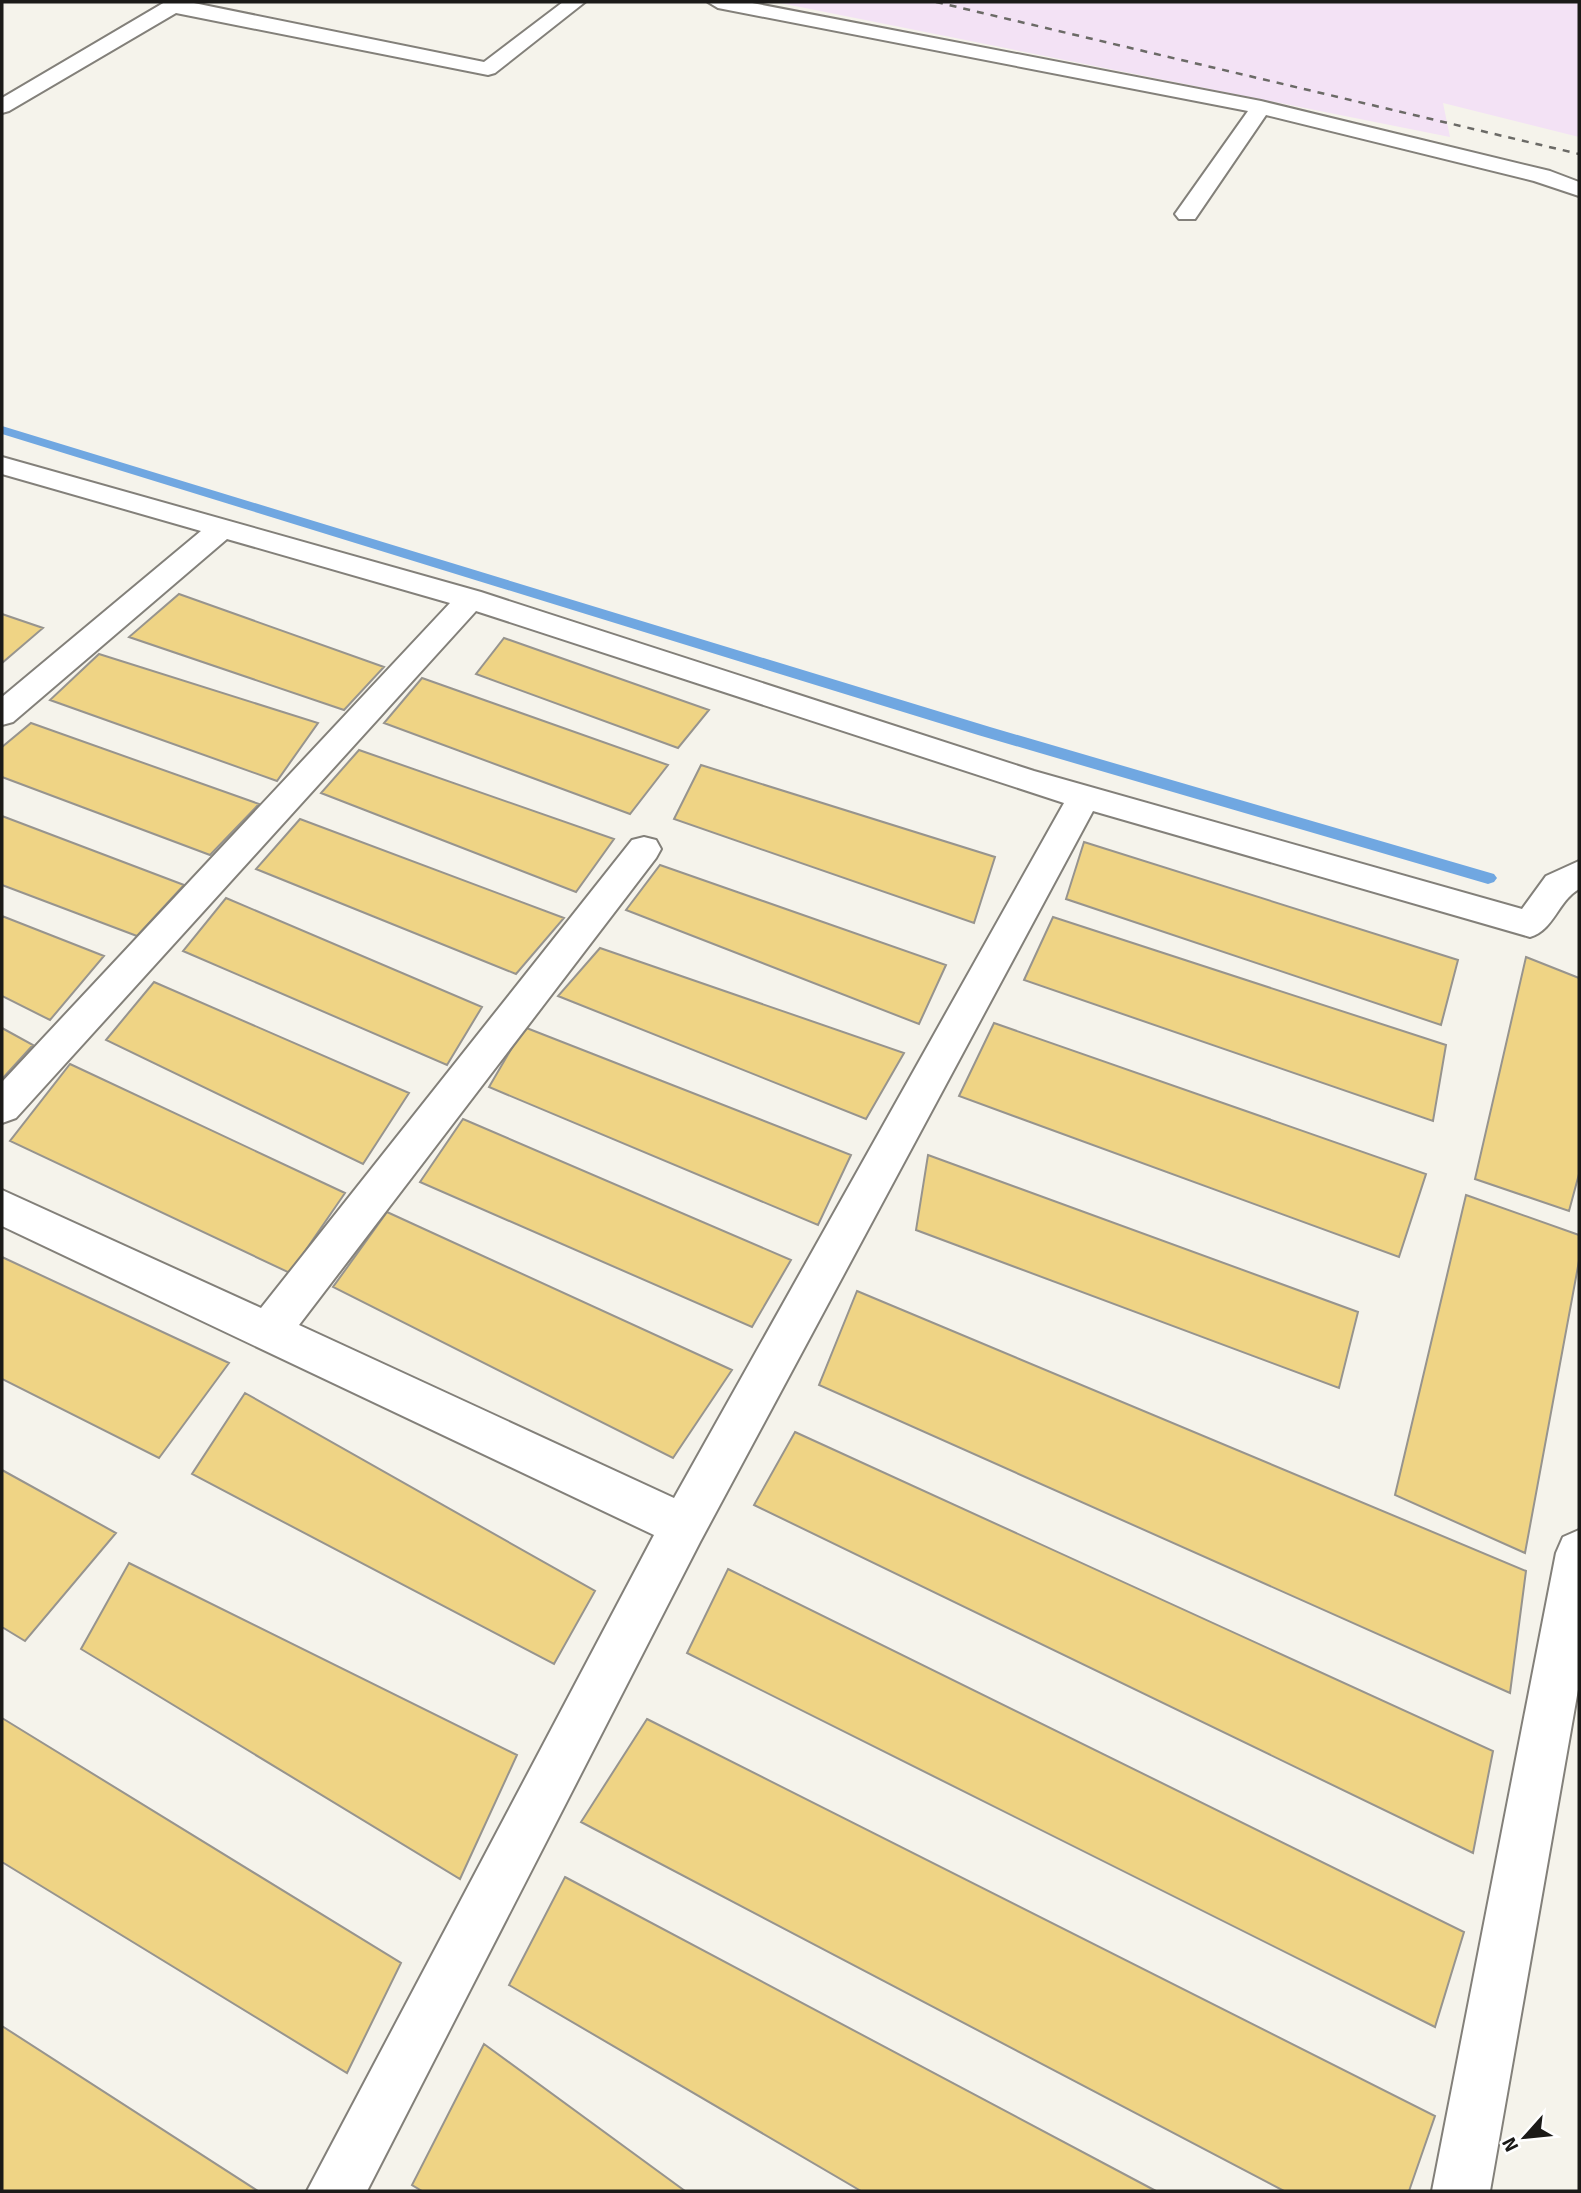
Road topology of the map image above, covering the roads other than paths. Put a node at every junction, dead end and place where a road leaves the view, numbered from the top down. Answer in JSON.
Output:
{"nodes":[{"id":1,"x":575,"y":2,"type":"edge"},
{"id":2,"x":718,"y":2,"type":"edge"},
{"id":3,"x":176,"y":4,"type":"edge"},
{"id":4,"x":2,"y":107,"type":"edge"},
{"id":5,"x":1261,"y":107,"type":"junction"},
{"id":6,"x":1579,"y":189,"type":"edge"},
{"id":7,"x":1187,"y":214,"type":"dead end"},
{"id":8,"x":2,"y":465,"type":"edge"},
{"id":9,"x":221,"y":529,"type":"junction"},
{"id":10,"x":470,"y":599,"type":"junction"},
{"id":11,"x":2,"y":714,"type":"edge"},
{"id":12,"x":1084,"y":797,"type":"junction"},
{"id":13,"x":644,"y":849,"type":"dead end"},
{"id":14,"x":1579,"y":874,"type":"edge"},
{"id":15,"x":2,"y":1107,"type":"edge"},
{"id":16,"x":2,"y":1207,"type":"edge"},
{"id":17,"x":268,"y":1332,"type":"junction"},
{"id":18,"x":684,"y":1526,"type":"junction"},
{"id":19,"x":1579,"y":1553,"type":"edge"},
{"id":20,"x":336,"y":2191,"type":"edge"},
{"id":21,"x":1461,"y":2191,"type":"edge"}],
"edges":[{"from":1,"to":3,"type":"street"},
{"from":2,"to":5,"type":"street"},
{"from":3,"to":4,"type":"street"},
{"from":5,"to":6,"type":"street"},
{"from":5,"to":7,"type":"street"},
{"from":8,"to":9,"type":"street"},
{"from":9,"to":10,"type":"street"},
{"from":9,"to":11,"type":"street"},
{"from":10,"to":12,"type":"street"},
{"from":10,"to":15,"type":"street"},
{"from":12,"to":14,"type":"street"},
{"from":12,"to":18,"type":"street"},
{"from":13,"to":17,"type":"street"},
{"from":16,"to":17,"type":"street"},
{"from":17,"to":18,"type":"street"},
{"from":18,"to":20,"type":"street"},
{"from":19,"to":21,"type":"street"}]}
